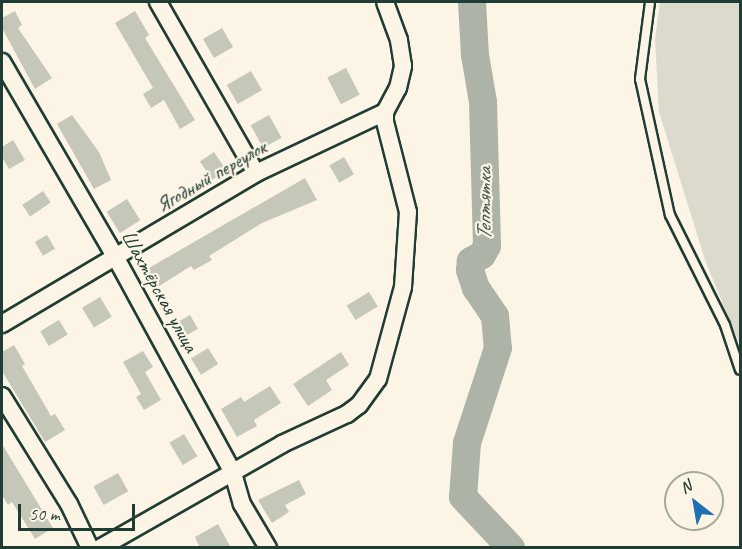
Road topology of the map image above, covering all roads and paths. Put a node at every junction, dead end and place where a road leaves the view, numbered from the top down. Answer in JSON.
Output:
{"nodes":[{"id":1,"x":158,"y":2,"type":"edge"},
{"id":2,"x":385,"y":2,"type":"edge"},
{"id":3,"x":650,"y":2,"type":"edge"},
{"id":4,"x":2,"y":62,"type":"edge"},
{"id":5,"x":385,"y":112,"type":"junction"},
{"id":6,"x":256,"y":174,"type":"junction"},
{"id":7,"x":116,"y":258,"type":"junction"},
{"id":8,"x":2,"y":324,"type":"edge"},
{"id":9,"x":741,"y":370,"type":"edge"},
{"id":10,"x":2,"y":396,"type":"edge"},
{"id":11,"x":233,"y":473,"type":"junction"},
{"id":12,"x":90,"y":548,"type":"edge"},
{"id":13,"x":100,"y":548,"type":"edge"},
{"id":14,"x":268,"y":548,"type":"edge"}],
"edges":[{"from":1,"to":6,"type":"street"},
{"from":2,"to":5,"type":"street"},
{"from":3,"to":9,"type":"lane"},
{"from":4,"to":7,"type":"street","name":"Шахтёрская улица"},
{"from":5,"to":6,"type":"street","name":"Ягодный переулок"},
{"from":5,"to":11,"type":"street"},
{"from":6,"to":7,"type":"street","name":"Ягодный переулок"},
{"from":7,"to":8,"type":"street","name":"Ягодный переулок"},
{"from":7,"to":11,"type":"street","name":"Шахтёрская улица"},
{"from":10,"to":12,"type":"street"},
{"from":11,"to":13,"type":"street"},
{"from":11,"to":14,"type":"street","name":"Шахтёрская улица"}]}
